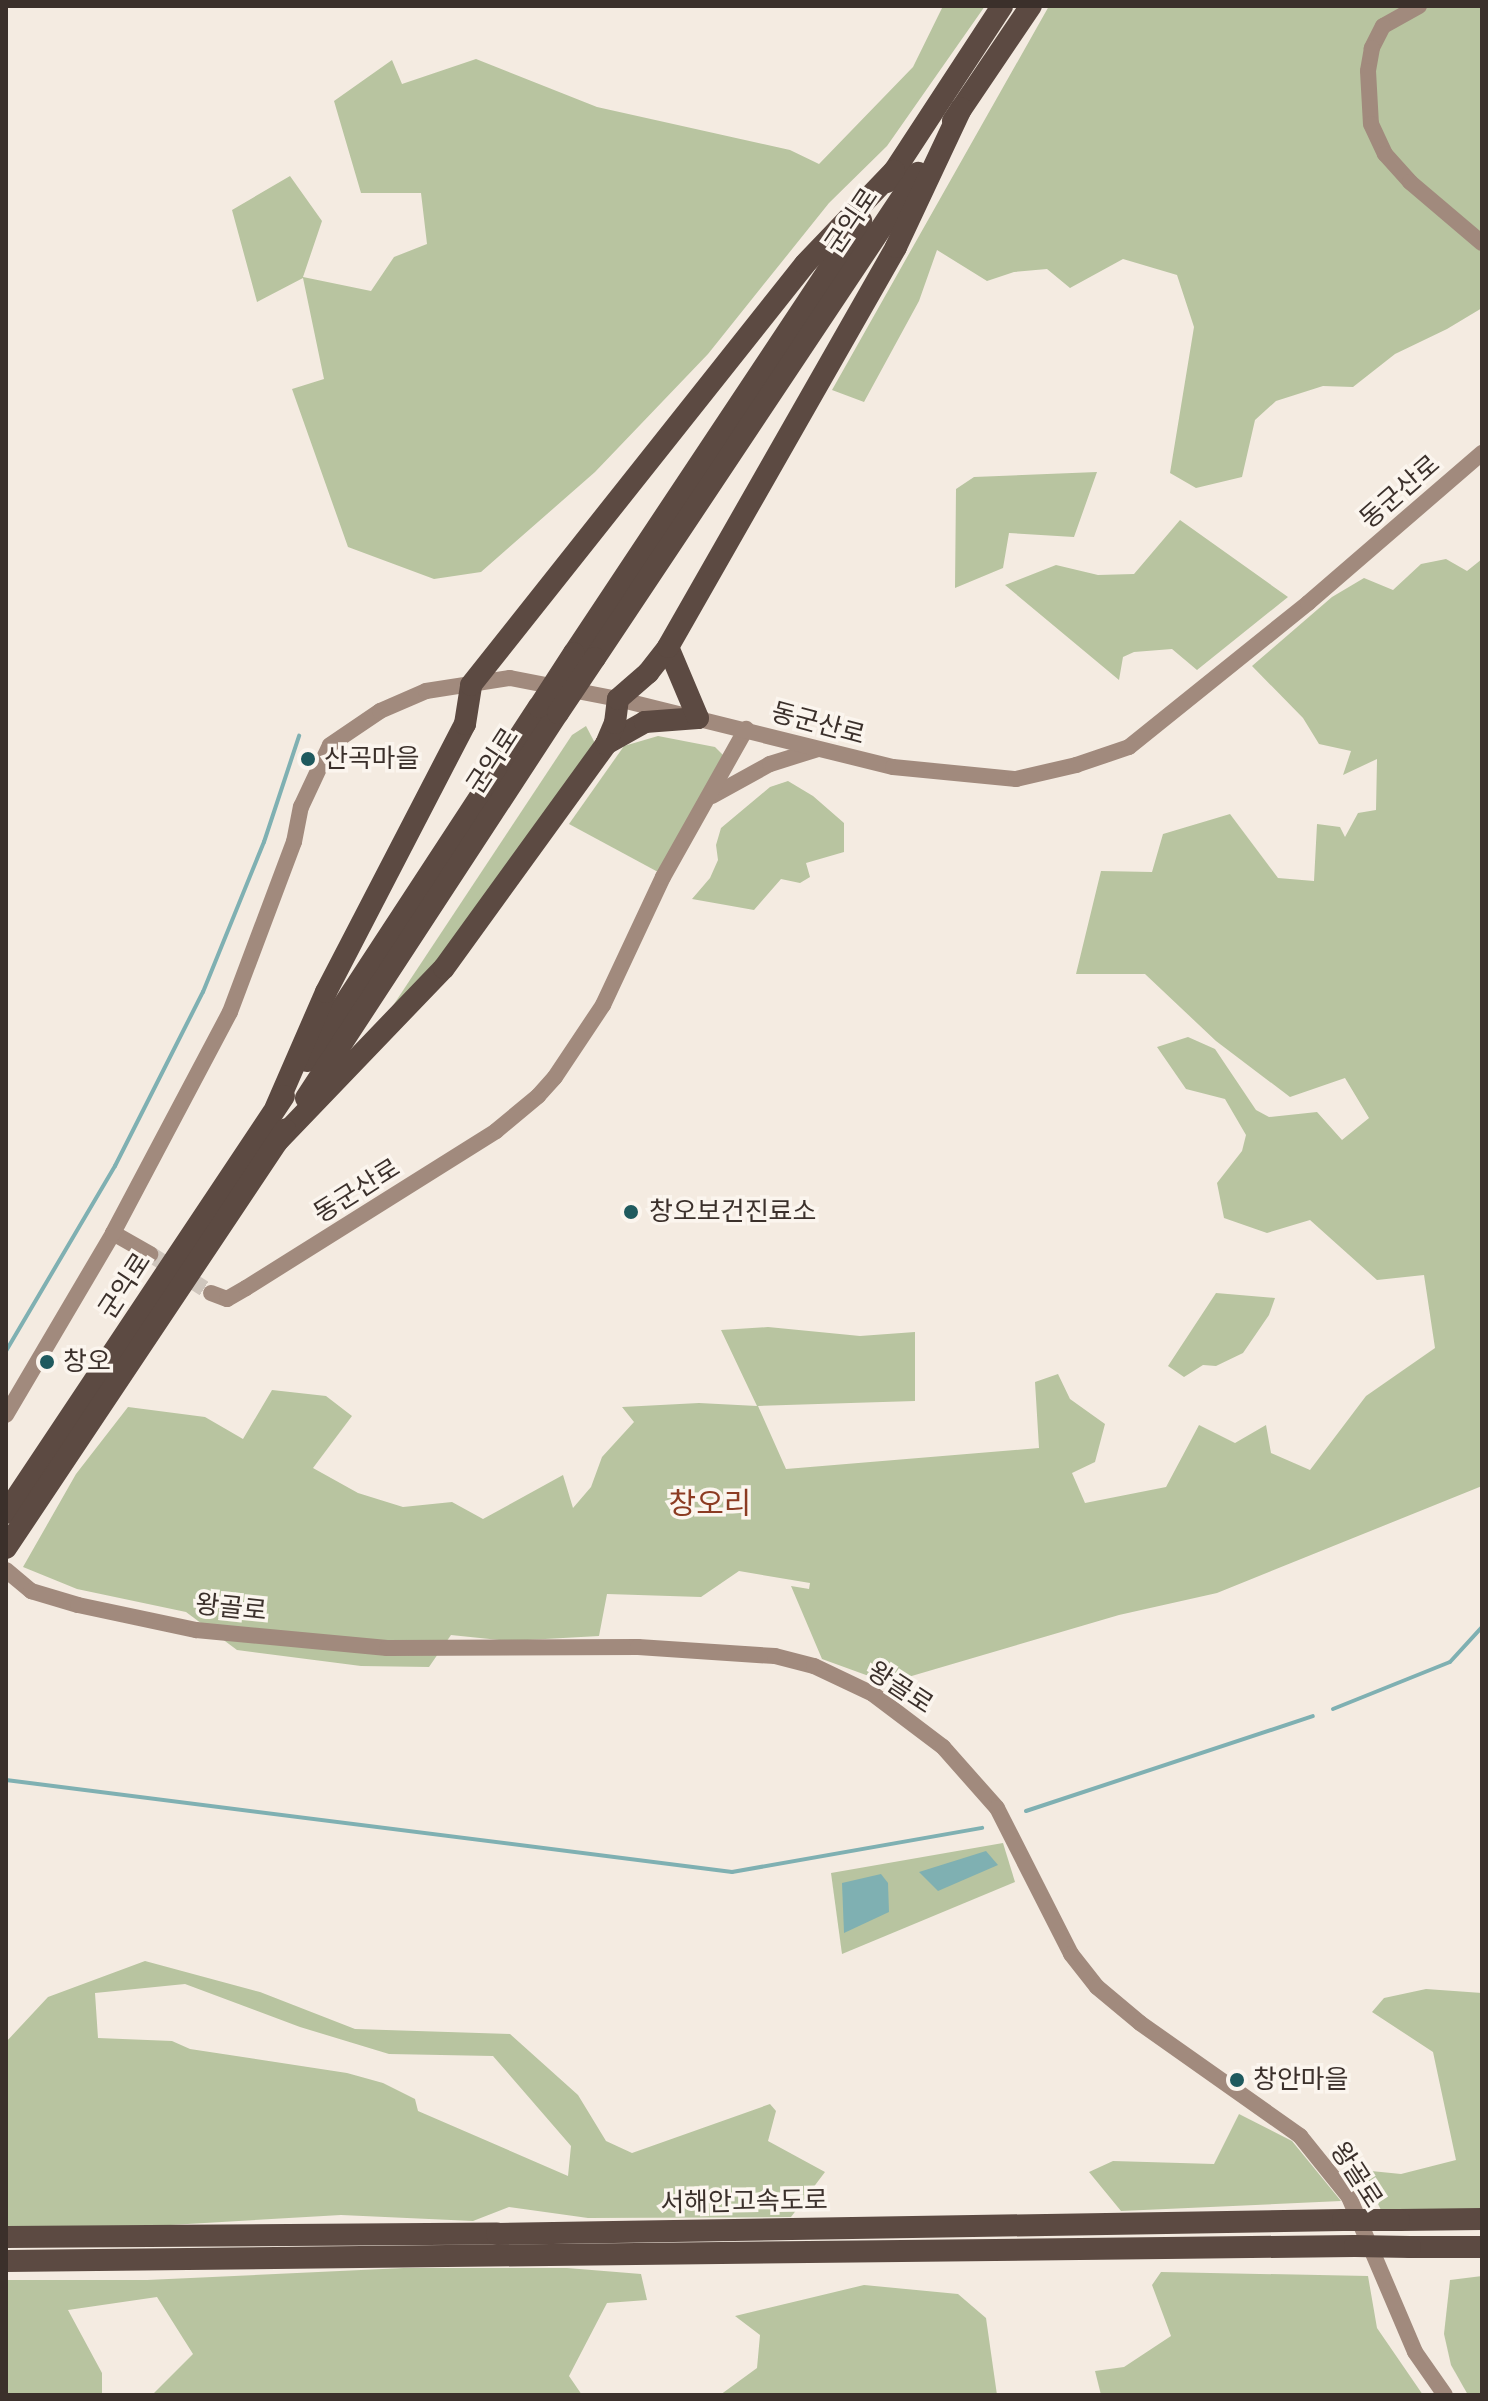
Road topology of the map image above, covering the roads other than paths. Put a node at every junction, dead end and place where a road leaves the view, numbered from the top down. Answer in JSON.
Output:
{"nodes":[{"id":1,"x":1002,"y":6,"type":"edge"},
{"id":2,"x":1031,"y":6,"type":"edge"},
{"id":3,"x":1419,"y":6,"type":"edge"},
{"id":4,"x":961,"y":109,"type":"junction"},
{"id":5,"x":894,"y":171,"type":"junction"},
{"id":6,"x":1482,"y":243,"type":"edge"},
{"id":7,"x":1482,"y":453,"type":"edge"},
{"id":8,"x":668,"y":647,"type":"junction"},
{"id":9,"x":584,"y":655,"type":"junction"},
{"id":10,"x":471,"y":685,"type":"junction"},
{"id":11,"x":618,"y":699,"type":"junction"},
{"id":12,"x":549,"y":710,"type":"junction"},
{"id":13,"x":698,"y":718,"type":"junction"},
{"id":14,"x":746,"y":729,"type":"junction"},
{"id":15,"x":606,"y":744,"type":"junction"},
{"id":16,"x":818,"y":749,"type":"junction"},
{"id":17,"x":711,"y":797,"type":"junction"},
{"id":18,"x":276,"y":1107,"type":"junction"},
{"id":19,"x":277,"y":1142,"type":"junction"},
{"id":20,"x":113,"y":1233,"type":"junction"},
{"id":21,"x":150,"y":1254,"type":"tunnel mouth"},
{"id":22,"x":211,"y":1293,"type":"tunnel mouth"},
{"id":23,"x":6,"y":1415,"type":"edge"},
{"id":24,"x":13,"y":1520,"type":"edge"},
{"id":25,"x":6,"y":1548,"type":"edge"},
{"id":26,"x":6,"y":1570,"type":"edge"},
{"id":27,"x":1482,"y":2219,"type":"edge"},
{"id":28,"x":6,"y":2237,"type":"edge"},
{"id":29,"x":1482,"y":2247,"type":"edge"},
{"id":30,"x":6,"y":2261,"type":"edge"},
{"id":31,"x":1445,"y":2395,"type":"edge"}],
"edges":[{"from":1,"to":5,"type":"highway","name":"군익로"},
{"from":2,"to":4,"type":"highway","name":"군익로"},
{"from":3,"to":6,"type":"street"},
{"from":4,"to":8,"type":"highway"},
{"from":4,"to":9,"type":"highway","name":"군익로"},
{"from":5,"to":9,"type":"highway","name":"군익로"},
{"from":5,"to":10,"type":"highway"},
{"from":7,"to":16,"type":"street","name":"동군산로"},
{"from":8,"to":11,"type":"highway"},
{"from":8,"to":13,"type":"highway"},
{"from":9,"to":12,"type":"highway","name":"군익로","bridge":true},
{"from":10,"to":11,"type":"street"},
{"from":10,"to":18,"type":"highway"},
{"from":10,"to":20,"type":"street"},
{"from":11,"to":13,"type":"street"},
{"from":11,"to":15,"type":"highway"},
{"from":12,"to":18,"type":"highway","name":"군익로"},
{"from":12,"to":19,"type":"highway","name":"군익로"},
{"from":13,"to":14,"type":"street"},
{"from":13,"to":15,"type":"highway"},
{"from":14,"to":16,"type":"street","name":"동군산로"},
{"from":14,"to":17,"type":"street","name":"동군산로"},
{"from":15,"to":19,"type":"highway"},
{"from":16,"to":17,"type":"street"},
{"from":17,"to":22,"type":"street","name":"동군산로"},
{"from":18,"to":24,"type":"highway","name":"군익로"},
{"from":19,"to":24,"type":"highway","name":"군익로"},
{"from":20,"to":21,"type":"street"},
{"from":20,"to":23,"type":"street"},
{"from":24,"to":25,"type":"highway","name":"군익로"},
{"from":26,"to":31,"type":"street","name":"왕골로"},
{"from":27,"to":28,"type":"highway","name":"서해안고속도로","bridge":true},
{"from":29,"to":30,"type":"highway","name":"서해안고속도로","bridge":true}]}
